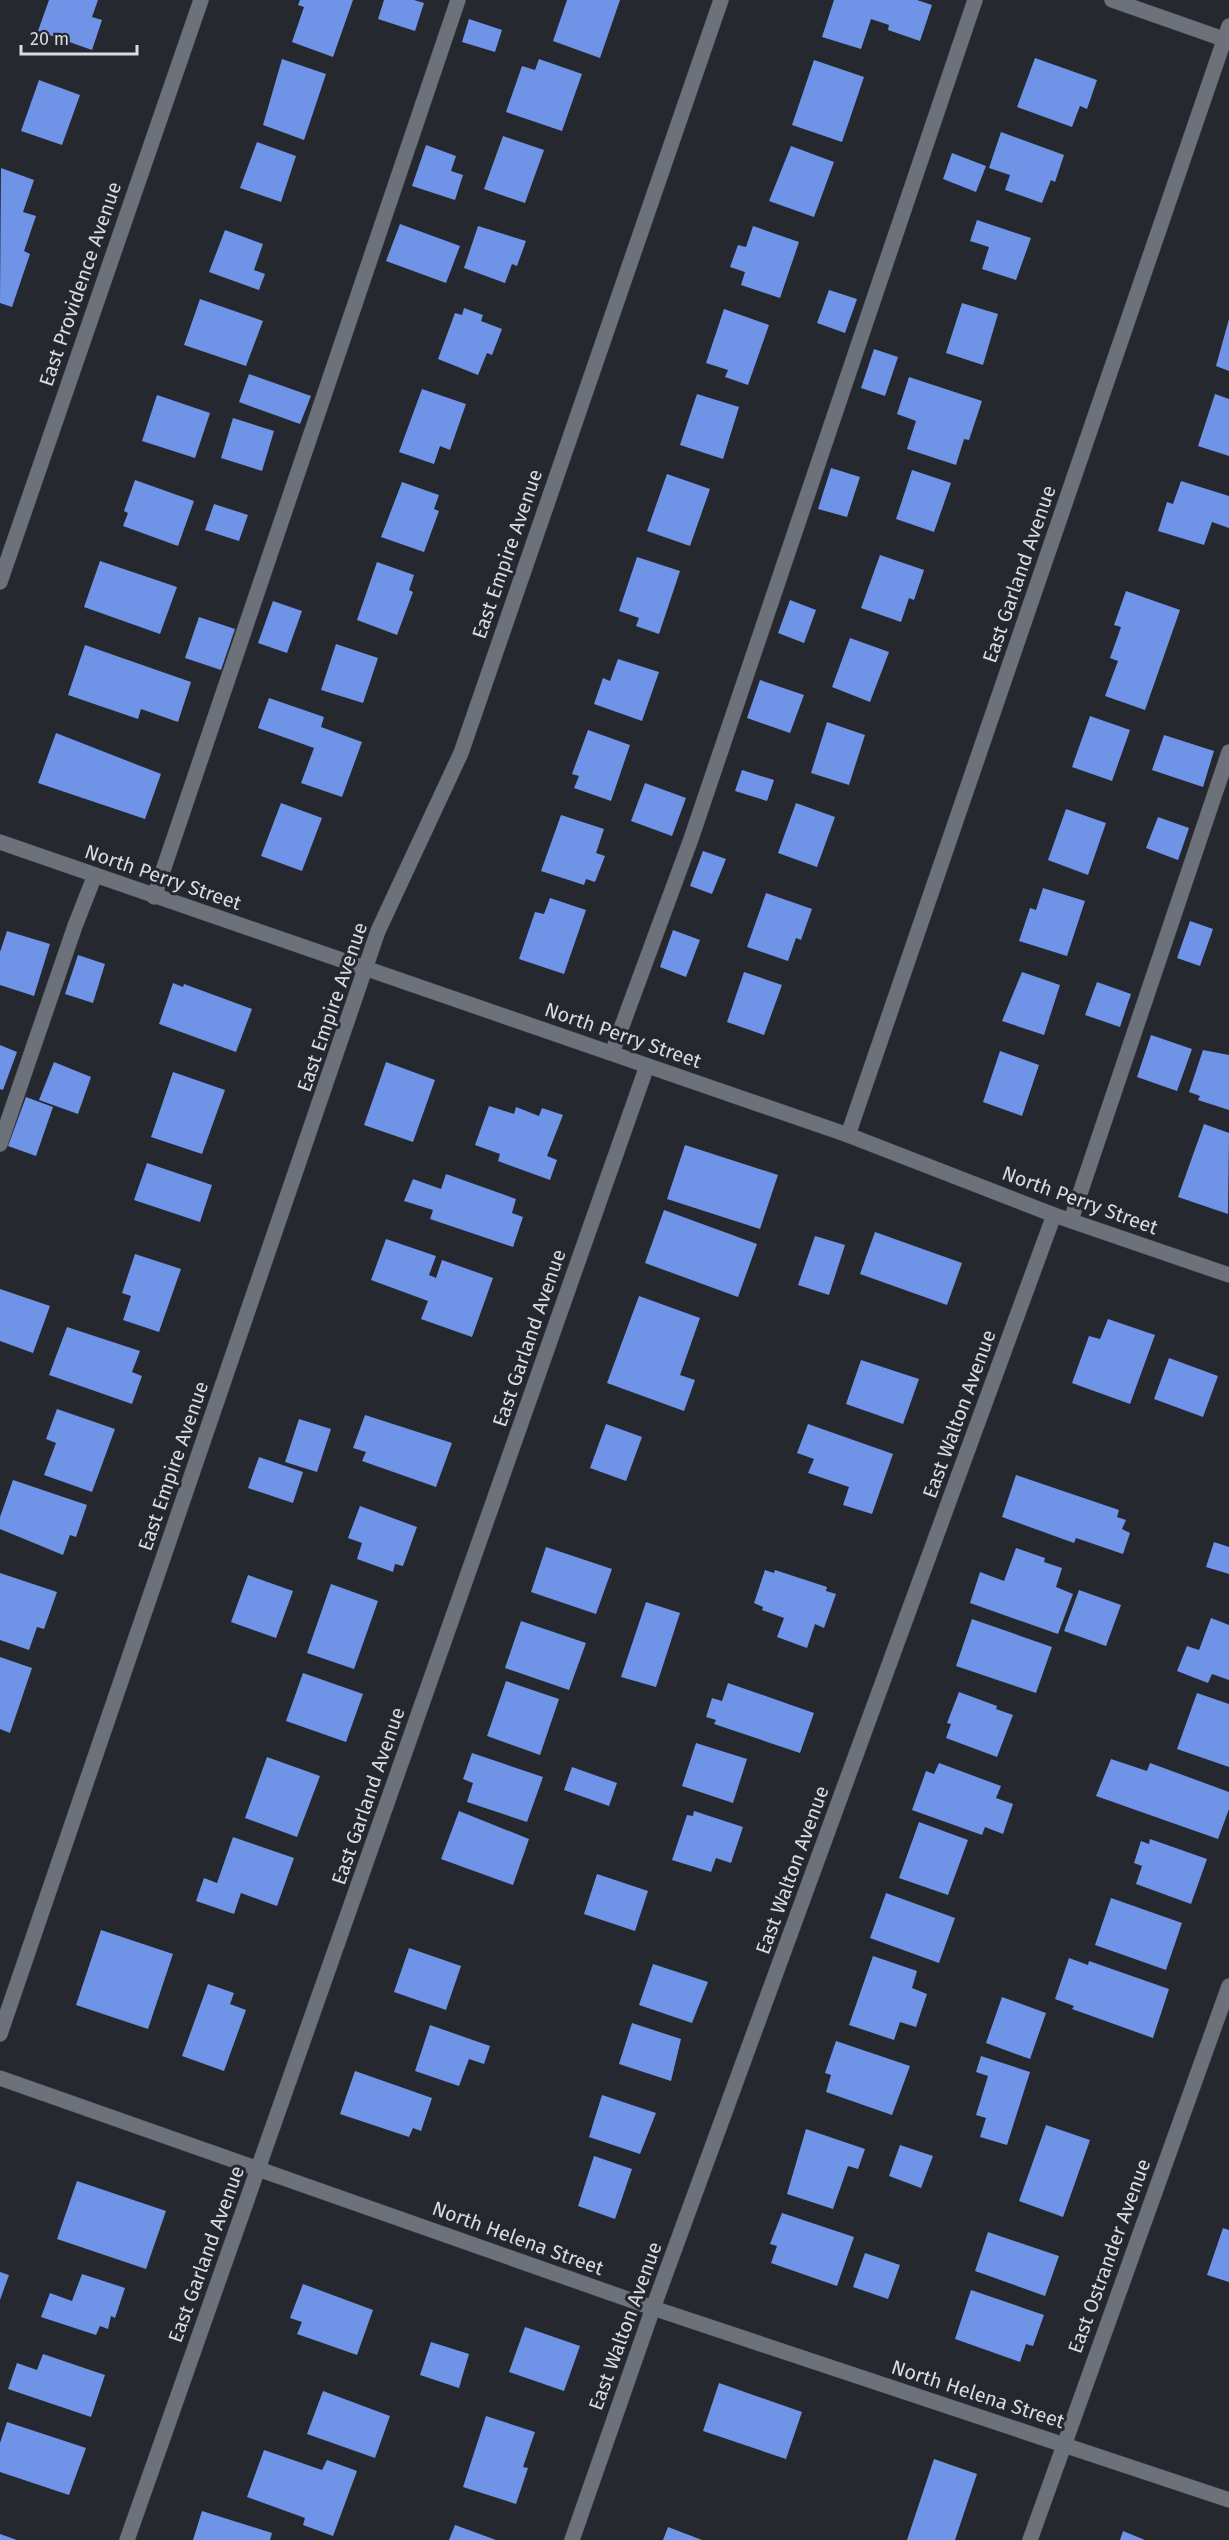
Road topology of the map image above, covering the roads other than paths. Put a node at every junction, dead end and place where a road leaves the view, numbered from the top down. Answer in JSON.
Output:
{"nodes":[{"id":1,"x":201,"y":0,"type":"edge"},
{"id":2,"x":458,"y":0,"type":"edge"},
{"id":3,"x":721,"y":0,"type":"edge"},
{"id":4,"x":975,"y":0,"type":"edge"},
{"id":5,"x":1112,"y":0,"type":"edge"},
{"id":6,"x":1228,"y":35,"type":"edge"},
{"id":7,"x":0,"y":582,"type":"edge"},
{"id":8,"x":1229,"y":752,"type":"edge"},
{"id":9,"x":0,"y":842,"type":"edge"},
{"id":10,"x":95,"y":875,"type":"junction"},
{"id":11,"x":154,"y":897,"type":"junction"},
{"id":12,"x":367,"y":968,"type":"junction"},
{"id":13,"x":612,"y":1053,"type":"junction"},
{"id":14,"x":647,"y":1066,"type":"junction"},
{"id":15,"x":848,"y":1135,"type":"junction"},
{"id":16,"x":0,"y":1144,"type":"edge"},
{"id":17,"x":1054,"y":1215,"type":"junction"},
{"id":18,"x":1071,"y":1220,"type":"junction"},
{"id":19,"x":1229,"y":1275,"type":"edge"},
{"id":20,"x":1229,"y":1986,"type":"edge"},
{"id":21,"x":0,"y":2034,"type":"edge"},
{"id":22,"x":0,"y":2078,"type":"edge"},
{"id":23,"x":259,"y":2168,"type":"junction"},
{"id":24,"x":653,"y":2308,"type":"junction"},
{"id":25,"x":1063,"y":2445,"type":"junction"},
{"id":26,"x":1229,"y":2500,"type":"edge"},
{"id":27,"x":127,"y":2540,"type":"edge"},
{"id":28,"x":572,"y":2540,"type":"edge"},
{"id":29,"x":1030,"y":2540,"type":"edge"}],
"edges":[{"from":1,"to":7,"type":"street","name":"East Providence Avenue"},
{"from":2,"to":11,"type":"street"},
{"from":3,"to":12,"type":"street","name":"East Empire Avenue"},
{"from":4,"to":13,"type":"street"},
{"from":5,"to":6,"type":"street"},
{"from":6,"to":15,"type":"street","name":"East Garland Avenue"},
{"from":8,"to":18,"type":"street"},
{"from":9,"to":10,"type":"street","name":"North Perry Street"},
{"from":10,"to":11,"type":"street","name":"North Perry Street"},
{"from":10,"to":16,"type":"street"},
{"from":11,"to":12,"type":"street","name":"North Perry Street"},
{"from":12,"to":13,"type":"street","name":"North Perry Street"},
{"from":12,"to":21,"type":"street","name":"East Empire Avenue"},
{"from":13,"to":14,"type":"street","name":"North Perry Street"},
{"from":14,"to":15,"type":"street","name":"North Perry Street"},
{"from":14,"to":23,"type":"street","name":"East Garland Avenue"},
{"from":15,"to":17,"type":"street","name":"North Perry Street"},
{"from":17,"to":18,"type":"street","name":"North Perry Street"},
{"from":17,"to":24,"type":"street","name":"East Walton Avenue"},
{"from":18,"to":19,"type":"street","name":"North Perry Street"},
{"from":20,"to":25,"type":"street","name":"East Ostrander Avenue"},
{"from":22,"to":23,"type":"street","name":"North Helena Street"},
{"from":23,"to":24,"type":"street","name":"North Helena Street"},
{"from":23,"to":27,"type":"street","name":"East Garland Avenue"},
{"from":24,"to":25,"type":"street","name":"North Helena Street"},
{"from":24,"to":28,"type":"street","name":"East Walton Avenue"},
{"from":25,"to":26,"type":"street","name":"North Helena Street"},
{"from":25,"to":29,"type":"street","name":"East Ostrander Avenue"}]}
